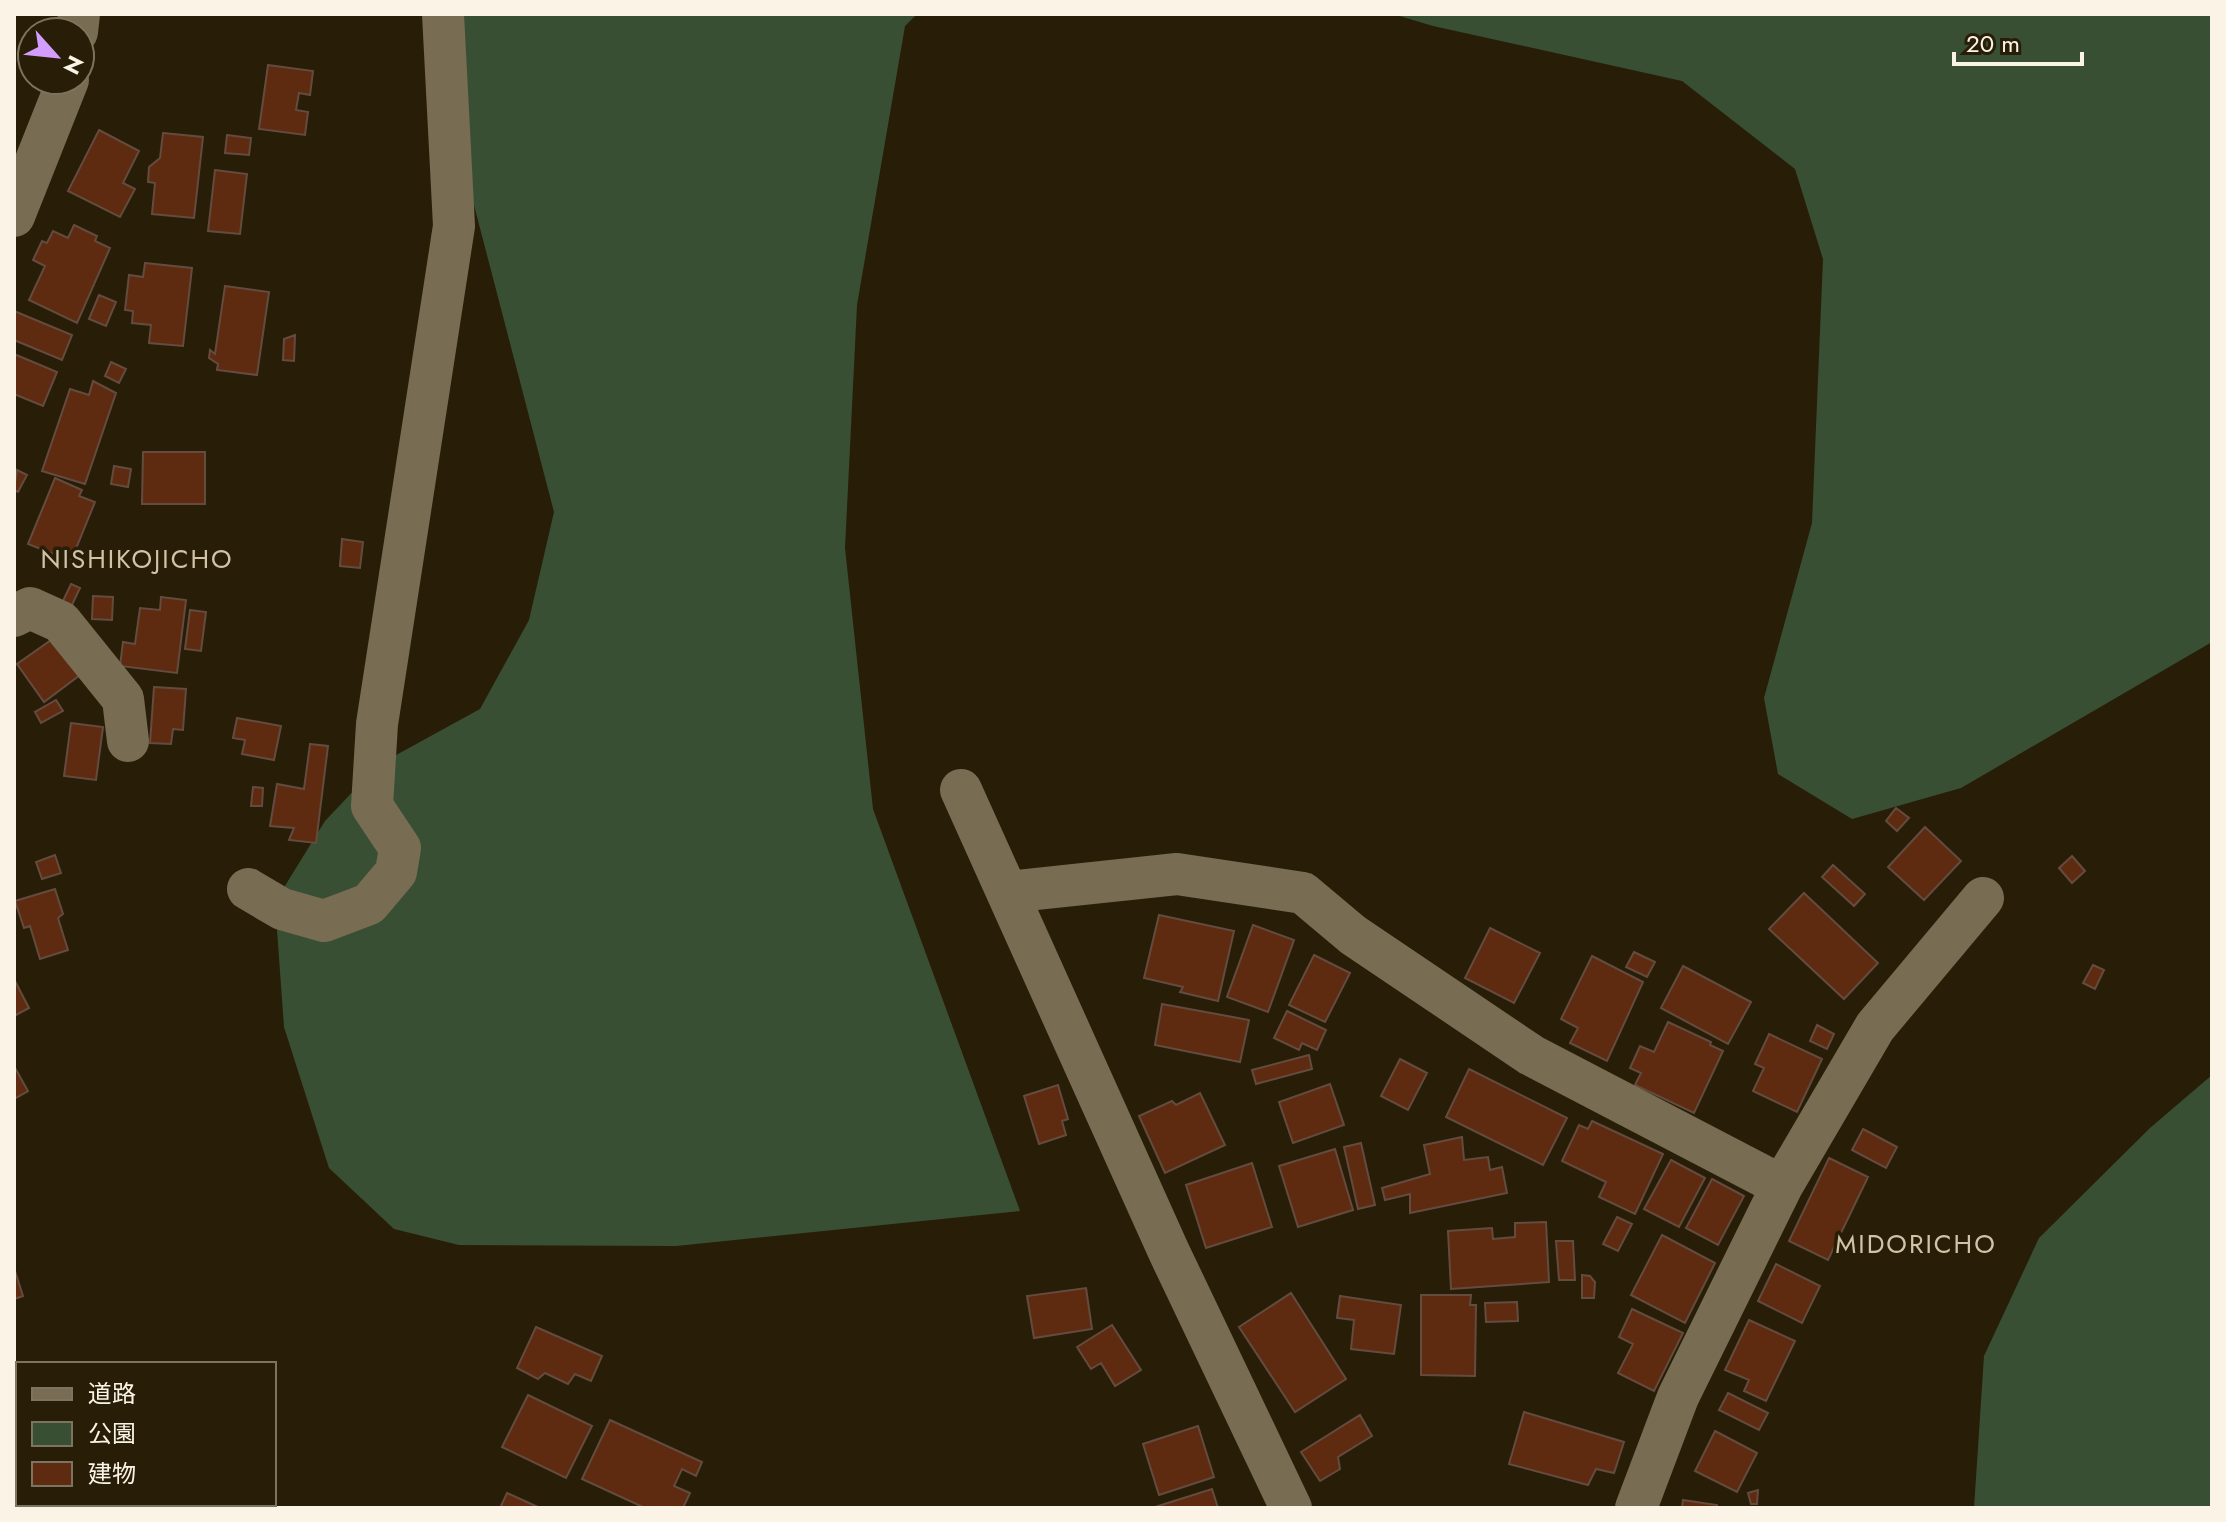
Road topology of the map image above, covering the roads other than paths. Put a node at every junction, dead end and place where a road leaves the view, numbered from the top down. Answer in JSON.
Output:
{"nodes":[{"id":1,"x":443,"y":14,"type":"edge"},
{"id":2,"x":62,"y":96,"type":"edge"},
{"id":3,"x":14,"y":216,"type":"edge"},
{"id":4,"x":14,"y":616,"type":"edge"},
{"id":5,"x":128,"y":741,"type":"dead end"},
{"id":6,"x":961,"y":790,"type":"dead end"},
{"id":7,"x":248,"y":889,"type":"dead end"},
{"id":8,"x":1007,"y":892,"type":"junction"},
{"id":9,"x":1983,"y":898,"type":"dead end"},
{"id":10,"x":1782,"y":1186,"type":"junction"},
{"id":11,"x":1291,"y":1508,"type":"edge"},
{"id":12,"x":1636,"y":1508,"type":"edge"}],
"edges":[{"from":1,"to":7,"type":"street"},
{"from":2,"to":3,"type":"street"},
{"from":4,"to":5,"type":"street"},
{"from":6,"to":8,"type":"street"},
{"from":8,"to":10,"type":"street"},
{"from":8,"to":11,"type":"street"},
{"from":9,"to":10,"type":"street"},
{"from":10,"to":12,"type":"street"}]}
